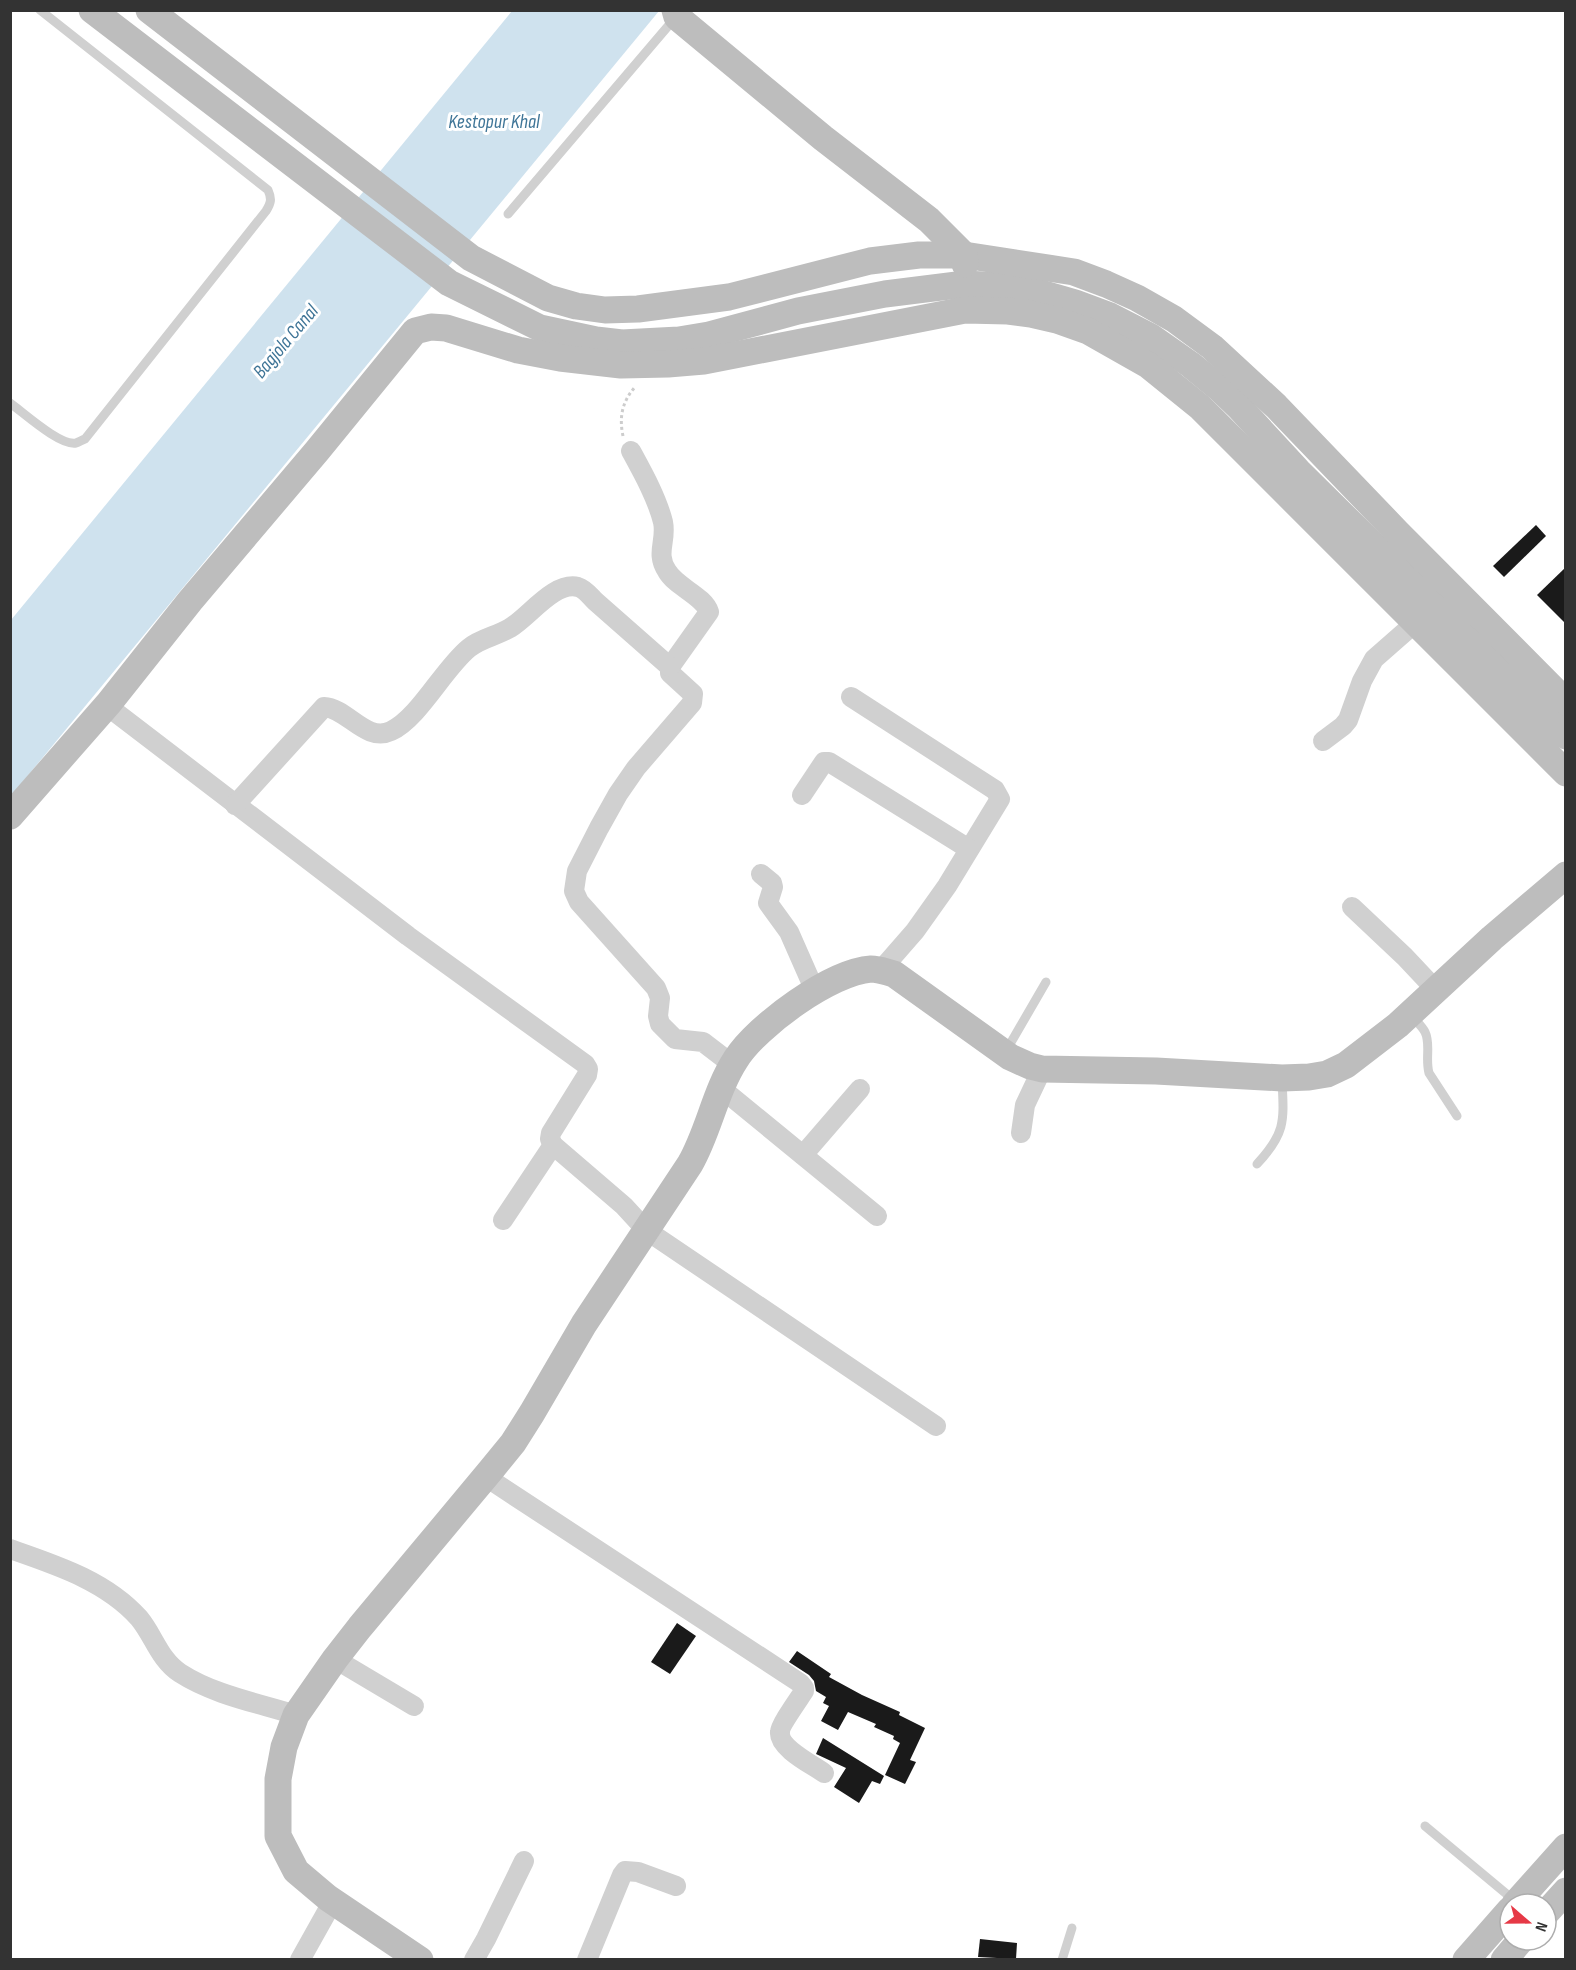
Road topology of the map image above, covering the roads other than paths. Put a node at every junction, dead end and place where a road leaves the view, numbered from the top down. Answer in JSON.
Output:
{"nodes":[{"id":1,"x":40,"y":10,"type":"edge"},
{"id":2,"x":92,"y":10,"type":"edge"},
{"id":3,"x":675,"y":13,"type":"edge"},
{"id":4,"x":157,"y":16,"type":"edge"},
{"id":5,"x":508,"y":214,"type":"dead end"},
{"id":6,"x":964,"y":255,"type":"junction"},
{"id":7,"x":965,"y":297,"type":"junction"},
{"id":8,"x":10,"y":403,"type":"edge"},
{"id":9,"x":631,"y":451,"type":"road end"},
{"id":10,"x":1415,"y":623,"type":"junction"},
{"id":11,"x":670,"y":667,"type":"junction"},
{"id":12,"x":851,"y":697,"type":"dead end"},
{"id":13,"x":1566,"y":702,"type":"edge"},
{"id":14,"x":106,"y":705,"type":"junction"},
{"id":15,"x":1566,"y":736,"type":"edge"},
{"id":16,"x":1323,"y":741,"type":"dead end"},
{"id":17,"x":1566,"y":773,"type":"edge"},
{"id":18,"x":802,"y":795,"type":"dead end"},
{"id":19,"x":235,"y":805,"type":"junction"},
{"id":20,"x":10,"y":816,"type":"edge"},
{"id":21,"x":969,"y":849,"type":"junction"},
{"id":22,"x":761,"y":874,"type":"dead end"},
{"id":23,"x":1566,"y":875,"type":"edge"},
{"id":24,"x":1352,"y":907,"type":"dead end"},
{"id":25,"x":881,"y":970,"type":"junction"},
{"id":26,"x":1046,"y":982,"type":"dead end"},
{"id":27,"x":1436,"y":990,"type":"junction"},
{"id":28,"x":814,"y":991,"type":"junction"},
{"id":29,"x":1410,"y":1014,"type":"junction"},
{"id":30,"x":1005,"y":1053,"type":"junction"},
{"id":31,"x":1042,"y":1069,"type":"junction"},
{"id":32,"x":727,"y":1077,"type":"junction"},
{"id":33,"x":1282,"y":1078,"type":"junction"},
{"id":34,"x":860,"y":1089,"type":"dead end"},
{"id":35,"x":1457,"y":1116,"type":"dead end"},
{"id":36,"x":1021,"y":1134,"type":"dead end"},
{"id":37,"x":553,"y":1145,"type":"junction"},
{"id":38,"x":803,"y":1155,"type":"junction"},
{"id":39,"x":1257,"y":1164,"type":"dead end"},
{"id":40,"x":877,"y":1215,"type":"dead end"},
{"id":41,"x":503,"y":1220,"type":"dead end"},
{"id":42,"x":646,"y":1230,"type":"junction"},
{"id":43,"x":936,"y":1426,"type":"dead end"},
{"id":44,"x":486,"y":1477,"type":"junction"},
{"id":45,"x":10,"y":1549,"type":"edge"},
{"id":46,"x":335,"y":1659,"type":"junction"},
{"id":47,"x":414,"y":1707,"type":"dead end"},
{"id":48,"x":296,"y":1715,"type":"junction"},
{"id":49,"x":824,"y":1773,"type":"dead end"},
{"id":50,"x":1425,"y":1826,"type":"dead end"},
{"id":51,"x":1566,"y":1848,"type":"edge"},
{"id":52,"x":524,"y":1861,"type":"dead end"},
{"id":53,"x":676,"y":1886,"type":"dead end"},
{"id":54,"x":1499,"y":1892,"type":"edge"},
{"id":55,"x":1526,"y":1892,"type":"edge"},
{"id":56,"x":333,"y":1901,"type":"junction"},
{"id":57,"x":1498,"y":1923,"type":"edge"},
{"id":58,"x":1072,"y":1928,"type":"dead end"},
{"id":59,"x":300,"y":1959,"type":"edge"},
{"id":60,"x":420,"y":1959,"type":"edge"},
{"id":61,"x":474,"y":1959,"type":"edge"},
{"id":62,"x":587,"y":1959,"type":"edge"},
{"id":63,"x":1062,"y":1959,"type":"edge"},
{"id":64,"x":1466,"y":1959,"type":"edge"}],
"edges":[{"from":1,"to":8,"type":"lane"},
{"from":2,"to":7,"type":"street"},
{"from":3,"to":5,"type":"lane"},
{"from":3,"to":6,"type":"street"},
{"from":4,"to":6,"type":"street"},
{"from":6,"to":7,"type":"street"},
{"from":6,"to":13,"type":"street"},
{"from":7,"to":10,"type":"street"},
{"from":7,"to":14,"type":"street"},
{"from":7,"to":15,"type":"street"},
{"from":9,"to":11,"type":"street"},
{"from":10,"to":16,"type":"street"},
{"from":10,"to":17,"type":"street"},
{"from":11,"to":19,"type":"street"},
{"from":11,"to":32,"type":"street"},
{"from":12,"to":21,"type":"street"},
{"from":14,"to":19,"type":"street"},
{"from":14,"to":20,"type":"street"},
{"from":18,"to":21,"type":"street"},
{"from":19,"to":37,"type":"street"},
{"from":21,"to":25,"type":"street"},
{"from":22,"to":28,"type":"street"},
{"from":23,"to":27,"type":"street"},
{"from":24,"to":27,"type":"street"},
{"from":25,"to":28,"type":"street"},
{"from":25,"to":30,"type":"street"},
{"from":26,"to":30,"type":"lane"},
{"from":27,"to":29,"type":"street"},
{"from":28,"to":32,"type":"street"},
{"from":29,"to":33,"type":"street"},
{"from":29,"to":35,"type":"lane"},
{"from":30,"to":31,"type":"street"},
{"from":31,"to":33,"type":"street"},
{"from":31,"to":36,"type":"street"},
{"from":32,"to":38,"type":"street"},
{"from":32,"to":42,"type":"street"},
{"from":33,"to":39,"type":"lane"},
{"from":34,"to":38,"type":"street"},
{"from":37,"to":41,"type":"street"},
{"from":37,"to":42,"type":"street"},
{"from":38,"to":40,"type":"street"},
{"from":42,"to":43,"type":"street"},
{"from":42,"to":44,"type":"street"},
{"from":44,"to":46,"type":"street"},
{"from":44,"to":49,"type":"street"},
{"from":45,"to":48,"type":"street"},
{"from":46,"to":47,"type":"street"},
{"from":46,"to":48,"type":"street"},
{"from":48,"to":56,"type":"street"},
{"from":50,"to":54,"type":"lane"},
{"from":51,"to":55,"type":"street"},
{"from":52,"to":61,"type":"street"},
{"from":53,"to":62,"type":"street"},
{"from":56,"to":59,"type":"street"},
{"from":56,"to":60,"type":"street"},
{"from":57,"to":64,"type":"street"},
{"from":58,"to":63,"type":"lane"}]}
